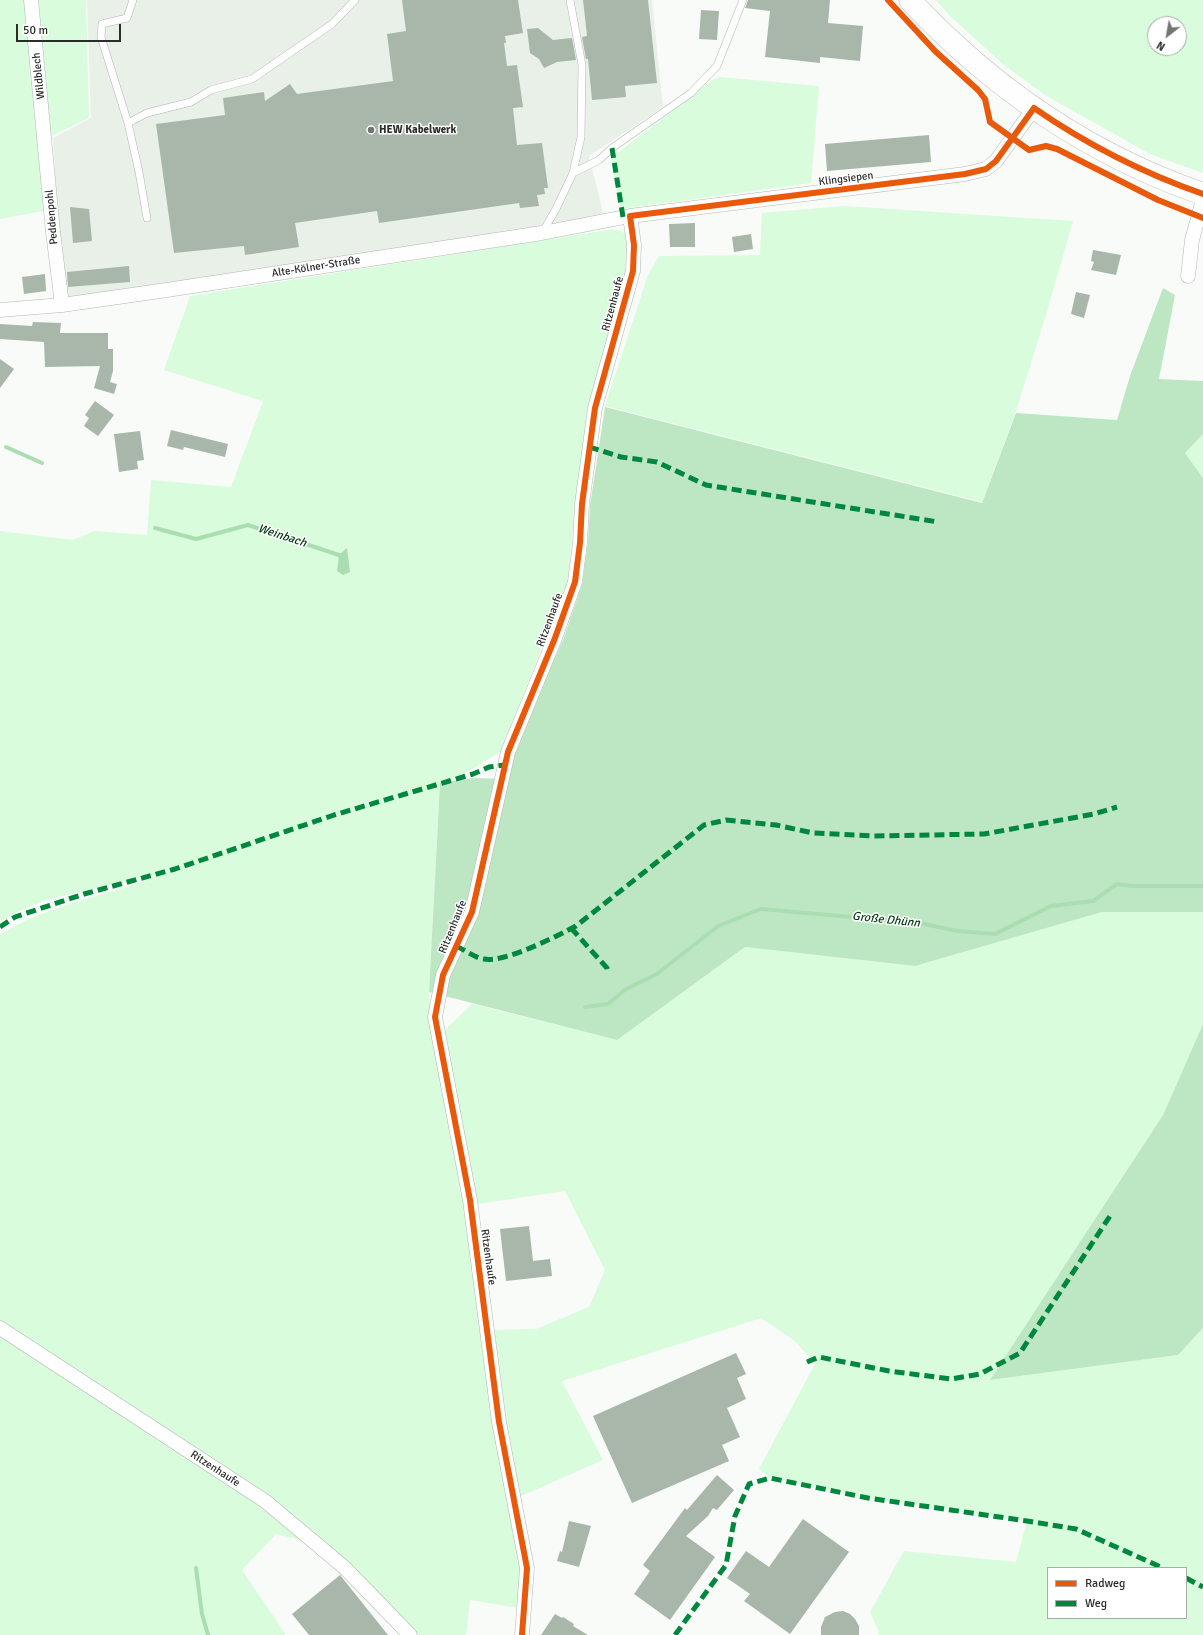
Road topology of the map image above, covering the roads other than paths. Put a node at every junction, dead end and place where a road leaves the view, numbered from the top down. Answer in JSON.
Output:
{"nodes":[{"id":1,"x":31,"y":0,"type":"edge"},
{"id":2,"x":133,"y":0,"type":"edge"},
{"id":3,"x":355,"y":0,"type":"edge"},
{"id":4,"x":570,"y":0,"type":"edge"},
{"id":5,"x":743,"y":0,"type":"edge"},
{"id":6,"x":910,"y":0,"type":"edge"},
{"id":7,"x":1034,"y":108,"type":"junction"},
{"id":8,"x":128,"y":123,"type":"junction"},
{"id":9,"x":44,"y":129,"type":"joint"},
{"id":10,"x":573,"y":173,"type":"junction"},
{"id":11,"x":1203,"y":194,"type":"edge"},
{"id":12,"x":1203,"y":200,"type":"edge"},
{"id":13,"x":630,"y":216,"type":"junction"},
{"id":14,"x":146,"y":218,"type":"dead end"},
{"id":15,"x":542,"y":233,"type":"junction"},
{"id":16,"x":1188,"y":276,"type":"dead end"},
{"id":17,"x":62,"y":305,"type":"junction"},
{"id":18,"x":0,"y":310,"type":"edge"},
{"id":19,"x":0,"y":1328,"type":"edge"},
{"id":20,"x":410,"y":1635,"type":"edge"},
{"id":21,"x":522,"y":1635,"type":"edge"}],
"edges":[{"from":1,"to":9,"type":"street","name":"Wildblech"},
{"from":2,"to":8,"type":"lane"},
{"from":3,"to":8,"type":"lane"},
{"from":4,"to":10,"type":"lane"},
{"from":5,"to":10,"type":"lane"},
{"from":6,"to":7,"type":"main road"},
{"from":7,"to":11,"type":"main road"},
{"from":7,"to":13,"type":"street","name":"Klingsiepen"},
{"from":8,"to":14,"type":"lane"},
{"from":9,"to":17,"type":"street","name":"Peddenpohl"},
{"from":10,"to":15,"type":"lane"},
{"from":12,"to":16,"type":"street"},
{"from":13,"to":15,"type":"street","name":"Alte-Kölner-Straße"},
{"from":13,"to":21,"type":"street","name":"Ritzenhaufe"},
{"from":15,"to":17,"type":"street","name":"Alte-Kölner-Straße"},
{"from":17,"to":18,"type":"street","name":"Alte-Kölner-Straße"},
{"from":19,"to":20,"type":"street","name":"Ritzenhaufe"}]}
